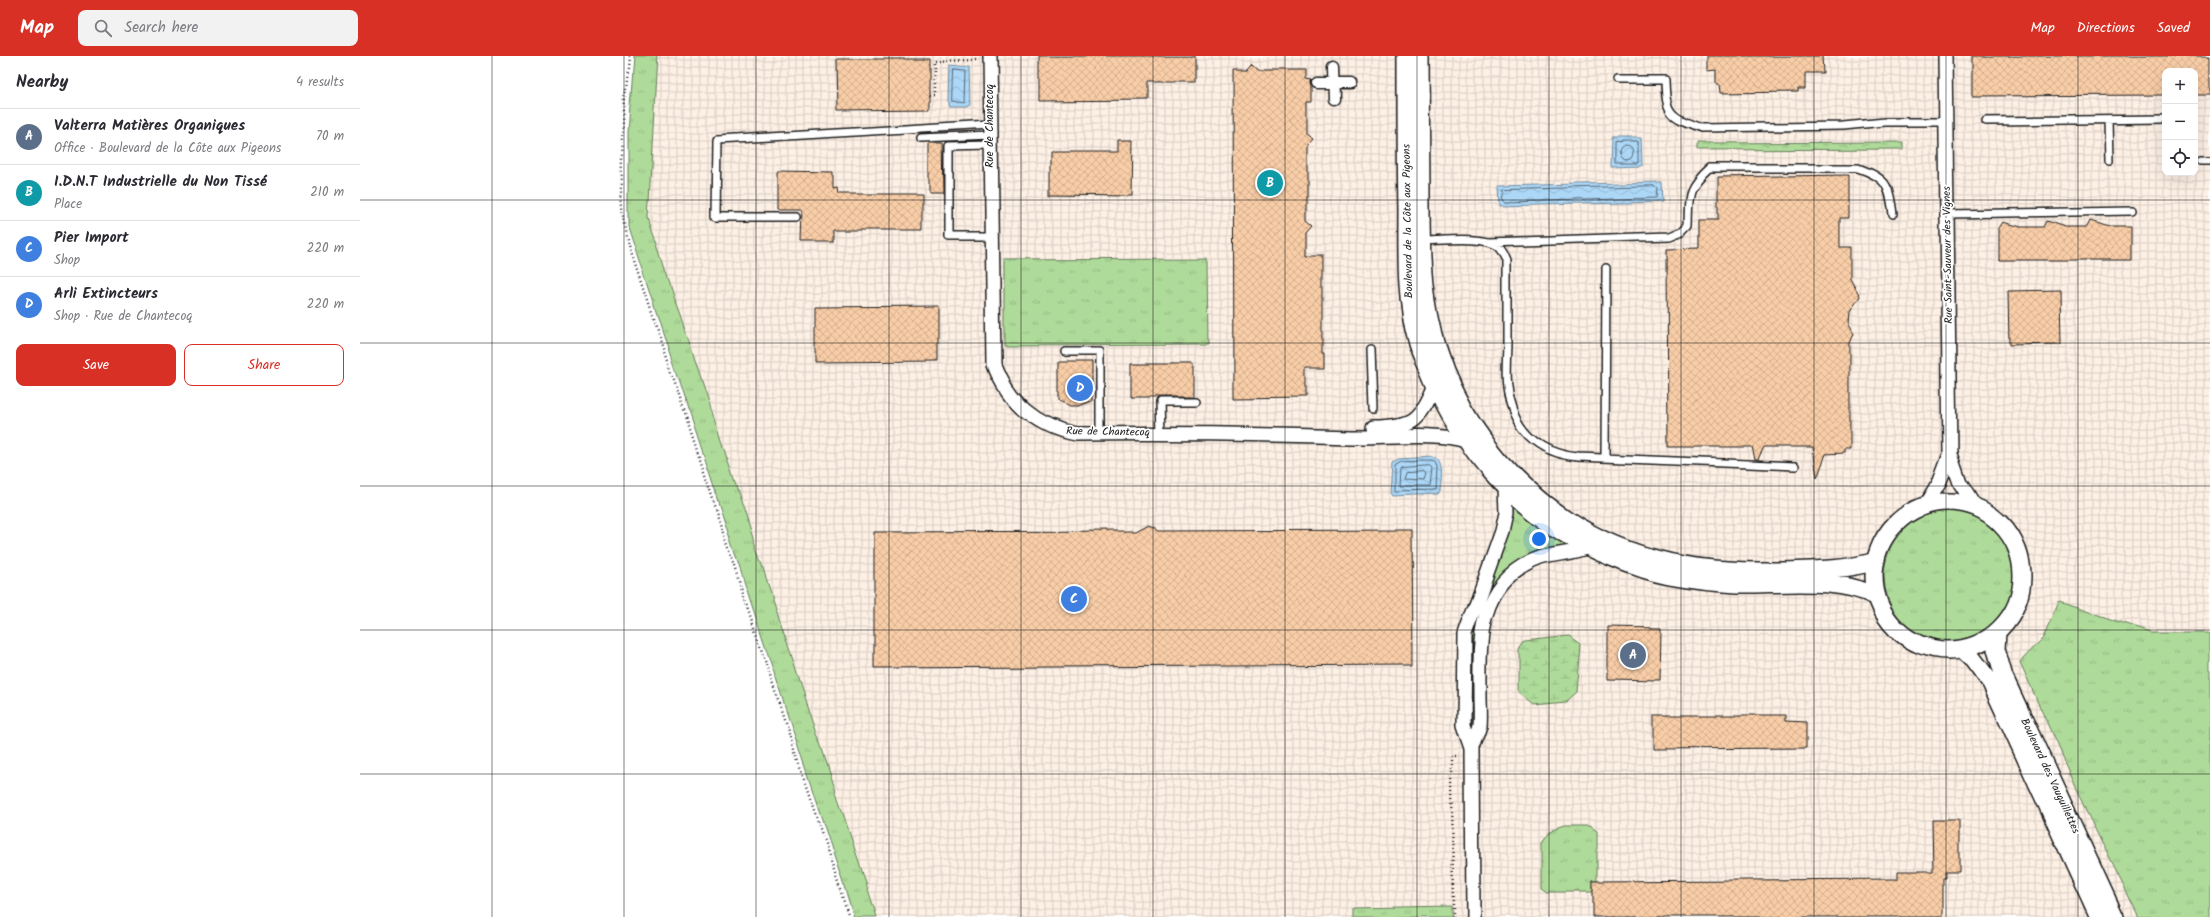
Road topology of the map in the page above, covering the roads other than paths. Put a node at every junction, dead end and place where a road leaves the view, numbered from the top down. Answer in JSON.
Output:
{"nodes":[{"id":1,"x":1406,"y":56,"type":"edge"},
{"id":2,"x":1420,"y":56,"type":"edge"},
{"id":3,"x":1945,"y":56,"type":"edge"},
{"id":4,"x":990,"y":58,"type":"edge"},
{"id":5,"x":1333,"y":68,"type":"dead end"},
{"id":6,"x":1616,"y":80,"type":"dead end"},
{"id":7,"x":1318,"y":83,"type":"dead end"},
{"id":8,"x":1334,"y":83,"type":"junction"},
{"id":9,"x":1351,"y":83,"type":"dead end"},
{"id":10,"x":1334,"y":99,"type":"dead end"},
{"id":11,"x":2162,"y":119,"type":"edge"},
{"id":12,"x":2108,"y":120,"type":"junction"},
{"id":13,"x":1986,"y":121,"type":"dead end"},
{"id":14,"x":1946,"y":122,"type":"junction"},
{"id":15,"x":990,"y":135,"type":"junction"},
{"id":16,"x":921,"y":138,"type":"dead end"},
{"id":17,"x":2210,"y":160,"type":"edge"},
{"id":18,"x":2109,"y":161,"type":"dead end"},
{"id":19,"x":2200,"y":161,"type":"dead end"},
{"id":20,"x":2132,"y":212,"type":"dead end"},
{"id":21,"x":1894,"y":214,"type":"dead end"},
{"id":22,"x":1947,"y":214,"type":"junction"},
{"id":23,"x":796,"y":217,"type":"dead end"},
{"id":24,"x":991,"y":237,"type":"junction"},
{"id":25,"x":1422,"y":241,"type":"junction"},
{"id":26,"x":1489,"y":242,"type":"junction"},
{"id":27,"x":1606,"y":268,"type":"dead end"},
{"id":28,"x":1371,"y":349,"type":"dead end"},
{"id":29,"x":1066,"y":352,"type":"dead end"},
{"id":30,"x":1435,"y":385,"type":"junction"},
{"id":31,"x":1195,"y":402,"type":"dead end"},
{"id":32,"x":1373,"y":410,"type":"dead end"},
{"id":33,"x":1100,"y":434,"type":"junction"},
{"id":34,"x":1161,"y":434,"type":"junction"},
{"id":35,"x":1302,"y":434,"type":"junction"},
{"id":36,"x":1466,"y":441,"type":"junction"},
{"id":37,"x":1950,"y":454,"type":"junction"},
{"id":38,"x":1605,"y":458,"type":"junction"},
{"id":39,"x":1795,"y":466,"type":"dead end"},
{"id":40,"x":1504,"y":487,"type":"junction"},
{"id":41,"x":1925,"y":506,"type":"junction"},
{"id":42,"x":1975,"y":507,"type":"junction"},
{"id":43,"x":1588,"y":547,"type":"junction"},
{"id":44,"x":1876,"y":561,"type":"junction"},
{"id":45,"x":1877,"y":597,"type":"junction"},
{"id":46,"x":1997,"y":632,"type":"junction"},
{"id":47,"x":1962,"y":649,"type":"junction"},
{"id":48,"x":1472,"y":748,"type":"junction"},
{"id":49,"x":1473,"y":917,"type":"edge"},
{"id":50,"x":2099,"y":917,"type":"edge"},
{"id":51,"x":2116,"y":917,"type":"edge"}],
"edges":[{"from":1,"to":30,"type":"street","name":"Boulevard de la Côte aux Pigeons"},
{"from":2,"to":25,"type":"street","name":"Boulevard de la Côte aux Pigeons"},
{"from":3,"to":14,"type":"street","name":"Rue Saint-Sauveur des Vignes"},
{"from":4,"to":15,"type":"street","name":"Rue de Chantecoq"},
{"from":5,"to":8,"type":"street"},
{"from":6,"to":14,"type":"lane"},
{"from":7,"to":8,"type":"street"},
{"from":8,"to":9,"type":"street"},
{"from":8,"to":10,"type":"street"},
{"from":11,"to":12,"type":"lane"},
{"from":12,"to":13,"type":"lane"},
{"from":12,"to":18,"type":"lane"},
{"from":14,"to":22,"type":"street","name":"Rue Saint-Sauveur des Vignes"},
{"from":15,"to":16,"type":"lane"},
{"from":15,"to":23,"type":"lane"},
{"from":15,"to":24,"type":"street","name":"Rue de Chantecoq"},
{"from":15,"to":24,"type":"lane"},
{"from":17,"to":19,"type":"lane"},
{"from":20,"to":22,"type":"lane"},
{"from":21,"to":26,"type":"lane"},
{"from":22,"to":37,"type":"street","name":"Rue Saint-Sauveur des Vignes"},
{"from":24,"to":33,"type":"street","name":"Rue de Chantecoq"},
{"from":25,"to":26,"type":"lane"},
{"from":25,"to":44,"type":"street","name":"Boulevard de la Côte aux Pigeons"},
{"from":26,"to":38,"type":"lane"},
{"from":27,"to":38,"type":"lane"},
{"from":28,"to":32,"type":"lane"},
{"from":29,"to":33,"type":"lane"},
{"from":30,"to":35,"type":"street"},
{"from":30,"to":36,"type":"street","name":"Boulevard de la Côte aux Pigeons"},
{"from":31,"to":34,"type":"lane"},
{"from":33,"to":34,"type":"street","name":"Rue de Chantecoq"},
{"from":34,"to":35,"type":"street","name":"Rue de Chantecoq"},
{"from":35,"to":36,"type":"street","name":"Rue de Chantecoq"},
{"from":36,"to":40,"type":"street","name":"Boulevard de la Côte aux Pigeons"},
{"from":37,"to":41,"type":"street","name":"Rue Saint-Sauveur des Vignes"},
{"from":37,"to":42,"type":"street","name":"Rue Saint-Sauveur des Vignes"},
{"from":38,"to":39,"type":"lane"},
{"from":40,"to":43,"type":"street","name":"Boulevard de la Côte aux Pigeons"},
{"from":40,"to":48,"type":"street"},
{"from":41,"to":42,"type":"street"},
{"from":41,"to":44,"type":"street"},
{"from":42,"to":46,"type":"street"},
{"from":43,"to":45,"type":"street","name":"Boulevard de la Côte aux Pigeons"},
{"from":43,"to":48,"type":"street"},
{"from":44,"to":45,"type":"street"},
{"from":45,"to":47,"type":"street"},
{"from":46,"to":47,"type":"street"},
{"from":46,"to":51,"type":"street","name":"Boulevard des Vauguillettes"},
{"from":47,"to":50,"type":"street","name":"Boulevard des Vauguillettes"},
{"from":48,"to":49,"type":"street"}]}
